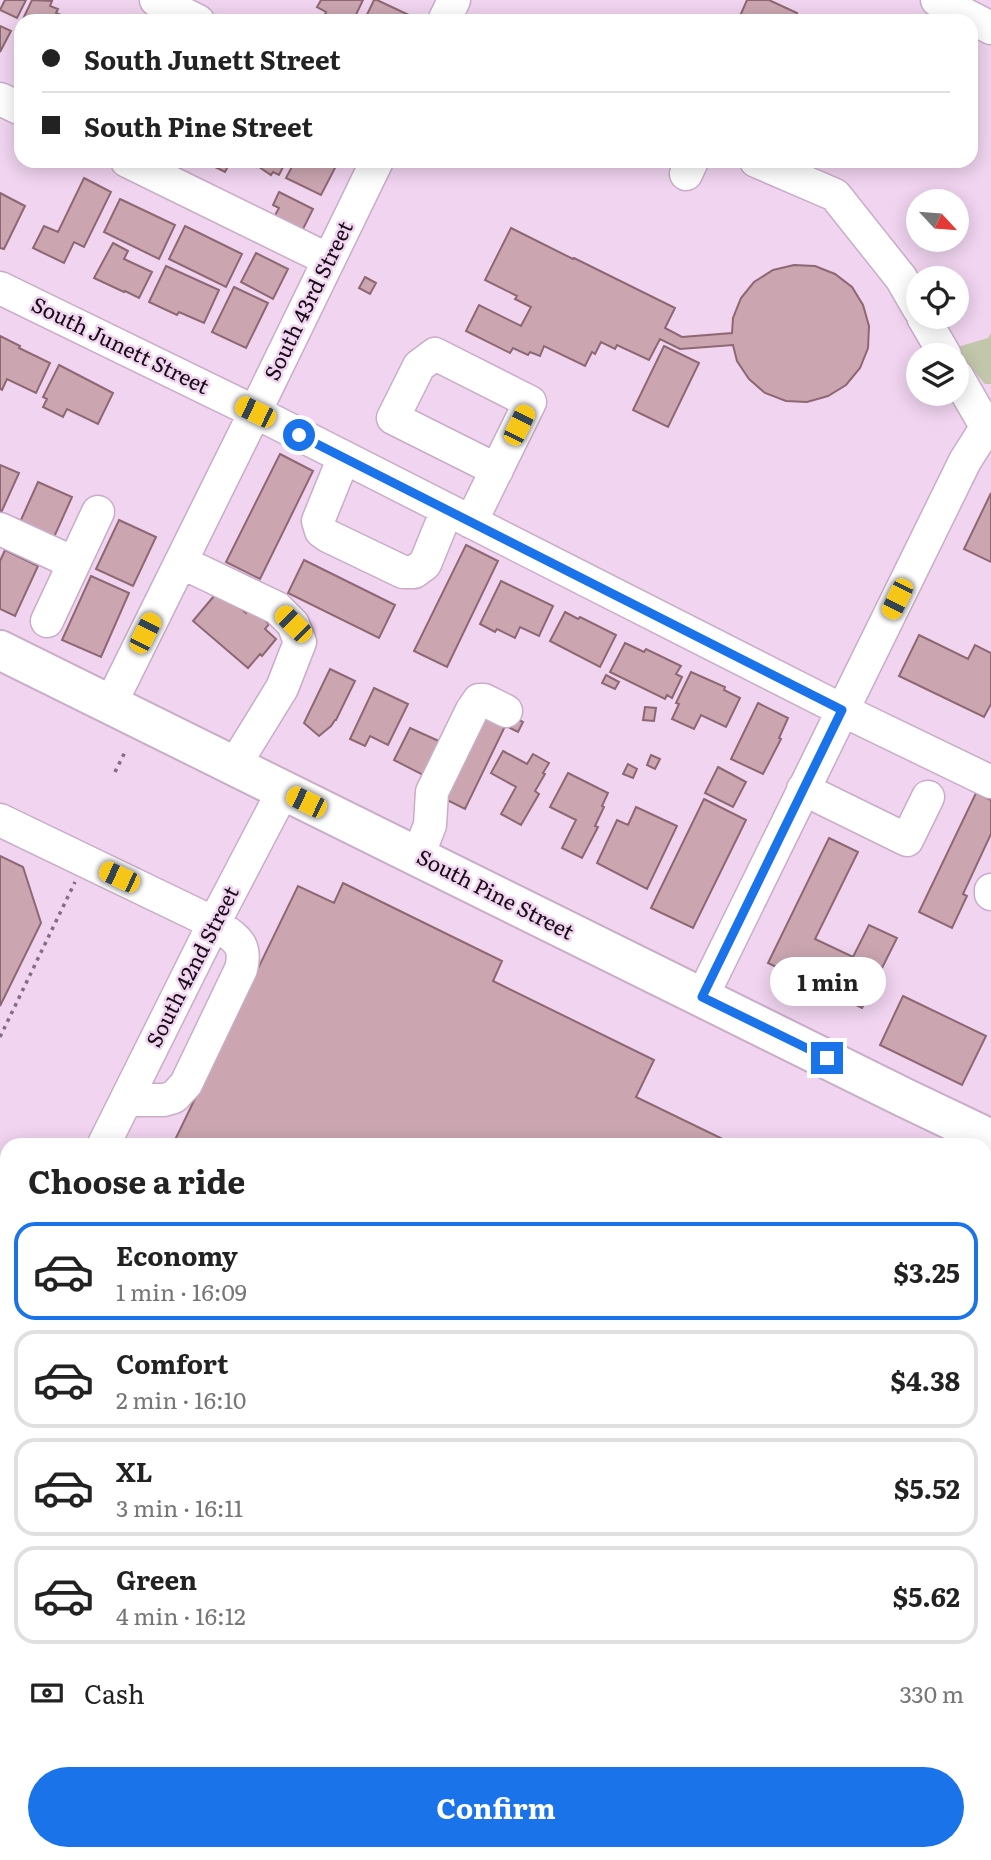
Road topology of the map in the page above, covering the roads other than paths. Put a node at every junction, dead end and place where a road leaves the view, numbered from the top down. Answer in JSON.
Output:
{"nodes":[{"id":1,"x":156,"y":0,"type":"edge"},
{"id":2,"x":937,"y":0,"type":"edge"},
{"id":3,"x":184,"y":14,"type":"edge"},
{"id":4,"x":964,"y":14,"type":"edge"},
{"id":5,"x":141,"y":168,"type":"edge"},
{"id":6,"x":374,"y":168,"type":"edge"},
{"id":7,"x":772,"y":168,"type":"edge"},
{"id":8,"x":329,"y":260,"type":"junction"},
{"id":9,"x":906,"y":287,"type":"edge"},
{"id":10,"x":0,"y":288,"type":"edge"},
{"id":11,"x":969,"y":395,"type":"edge"},
{"id":12,"x":255,"y":412,"type":"junction"},
{"id":13,"x":989,"y":427,"type":"edge"},
{"id":14,"x":344,"y":457,"type":"junction"},
{"id":15,"x":497,"y":470,"type":"dead end"},
{"id":16,"x":98,"y":512,"type":"dead end"},
{"id":17,"x":459,"y":516,"type":"junction"},
{"id":18,"x":0,"y":529,"type":"edge"},
{"id":19,"x":181,"y":562,"type":"junction"},
{"id":20,"x":74,"y":563,"type":"junction"},
{"id":21,"x":47,"y":621,"type":"dead end"},
{"id":22,"x":0,"y":650,"type":"edge"},
{"id":23,"x":110,"y":705,"type":"junction"},
{"id":24,"x":842,"y":710,"type":"junction"},
{"id":25,"x":506,"y":711,"type":"dead end"},
{"id":26,"x":234,"y":766,"type":"junction"},
{"id":27,"x":991,"y":782,"type":"edge"},
{"id":28,"x":803,"y":789,"type":"junction"},
{"id":29,"x":284,"y":791,"type":"junction"},
{"id":30,"x":928,"y":797,"type":"dead end"},
{"id":31,"x":0,"y":821,"type":"edge"},
{"id":32,"x":418,"y":856,"type":"junction"},
{"id":33,"x":214,"y":923,"type":"junction"},
{"id":34,"x":702,"y":997,"type":"junction"},
{"id":35,"x":126,"y":1100,"type":"junction"},
{"id":36,"x":107,"y":1138,"type":"edge"},
{"id":37,"x":989,"y":1138,"type":"edge"}],
"edges":[{"from":1,"to":3,"type":"street"},
{"from":2,"to":4,"type":"street"},
{"from":5,"to":8,"type":"street"},
{"from":6,"to":8,"type":"street","name":"South 43rd Street"},
{"from":7,"to":9,"type":"street"},
{"from":8,"to":12,"type":"street","name":"South 43rd Street"},
{"from":10,"to":12,"type":"street","name":"South Junett Street"},
{"from":11,"to":13,"type":"street"},
{"from":12,"to":14,"type":"street","name":"South Junett Street"},
{"from":12,"to":19,"type":"street","name":"South 43rd Street"},
{"from":13,"to":24,"type":"street"},
{"from":14,"to":17,"type":"street","name":"South Junett Street"},
{"from":14,"to":17,"type":"street"},
{"from":15,"to":17,"type":"street"},
{"from":16,"to":20,"type":"street"},
{"from":17,"to":24,"type":"street","name":"South Junett Street"},
{"from":18,"to":20,"type":"street"},
{"from":19,"to":23,"type":"street","name":"South 43rd Street"},
{"from":19,"to":26,"type":"street"},
{"from":20,"to":21,"type":"street"},
{"from":22,"to":23,"type":"main road","name":"South Pine Street"},
{"from":23,"to":26,"type":"main road","name":"South Pine Street"},
{"from":24,"to":27,"type":"street","name":"South Junett Street"},
{"from":24,"to":28,"type":"street"},
{"from":25,"to":32,"type":"street"},
{"from":26,"to":29,"type":"main road","name":"South Pine Street"},
{"from":28,"to":30,"type":"street"},
{"from":28,"to":34,"type":"street"},
{"from":29,"to":32,"type":"main road","name":"South Pine Street"},
{"from":29,"to":33,"type":"street","name":"South 42nd Street"},
{"from":31,"to":33,"type":"street"},
{"from":32,"to":34,"type":"main road","name":"South Pine Street"},
{"from":33,"to":35,"type":"street","name":"South 42nd Street"},
{"from":33,"to":35,"type":"street"},
{"from":34,"to":37,"type":"main road","name":"South Pine Street"},
{"from":35,"to":36,"type":"street","name":"South 42nd Street"}]}
